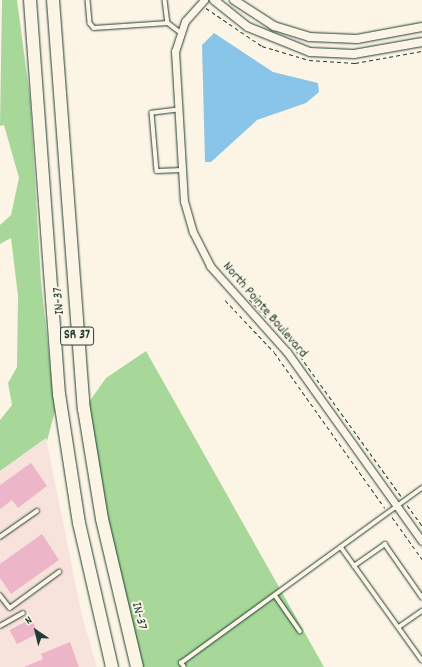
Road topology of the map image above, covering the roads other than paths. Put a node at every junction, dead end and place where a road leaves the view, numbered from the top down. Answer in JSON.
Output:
{"nodes":[{"id":1,"x":30,"y":0,"type":"edge"},
{"id":2,"x":53,"y":0,"type":"edge"},
{"id":3,"x":88,"y":0,"type":"edge"},
{"id":4,"x":165,"y":0,"type":"edge"},
{"id":5,"x":204,"y":0,"type":"edge"},
{"id":6,"x":214,"y":0,"type":"edge"},
{"id":7,"x":234,"y":0,"type":"edge"},
{"id":8,"x":168,"y":23,"type":"junction"},
{"id":9,"x":422,"y":27,"type":"edge"},
{"id":10,"x":180,"y":32,"type":"junction"},
{"id":11,"x":422,"y":42,"type":"edge"},
{"id":12,"x":178,"y":110,"type":"junction"},
{"id":13,"x":182,"y":170,"type":"junction"},
{"id":14,"x":422,"y":488,"type":"edge"},
{"id":15,"x":397,"y":506,"type":"junction"},
{"id":16,"x":37,"y":511,"type":"dead end"},
{"id":17,"x":0,"y":537,"type":"edge"},
{"id":18,"x":422,"y":541,"type":"edge"},
{"id":19,"x":341,"y":547,"type":"junction"},
{"id":20,"x":354,"y":566,"type":"junction"},
{"id":21,"x":59,"y":572,"type":"dead end"},
{"id":22,"x":0,"y":595,"type":"edge"},
{"id":23,"x":275,"y":595,"type":"junction"},
{"id":24,"x":422,"y":597,"type":"edge"},
{"id":25,"x":422,"y":611,"type":"edge"},
{"id":26,"x":23,"y":613,"type":"dead end"},
{"id":27,"x":0,"y":626,"type":"edge"},
{"id":28,"x":399,"y":628,"type":"junction"},
{"id":29,"x":300,"y":631,"type":"dead end"},
{"id":30,"x":422,"y":660,"type":"edge"},
{"id":31,"x":112,"y":667,"type":"edge"},
{"id":32,"x":137,"y":667,"type":"edge"},
{"id":33,"x":184,"y":667,"type":"edge"}],
"edges":[{"from":1,"to":31,"type":"highway","name":"IN-37","number":"SR 37"},
{"from":2,"to":32,"type":"highway","name":"IN-37","number":"SR 37"},
{"from":3,"to":8,"type":"lane"},
{"from":4,"to":8,"type":"lane"},
{"from":5,"to":10,"type":"street","name":"North Pointe Boulevard"},
{"from":6,"to":11,"type":"street"},
{"from":7,"to":9,"type":"street"},
{"from":8,"to":10,"type":"lane"},
{"from":10,"to":12,"type":"street","name":"North Pointe Boulevard"},
{"from":12,"to":13,"type":"street","name":"North Pointe Boulevard"},
{"from":12,"to":13,"type":"lane"},
{"from":13,"to":15,"type":"street","name":"North Pointe Boulevard"},
{"from":14,"to":15,"type":"lane"},
{"from":15,"to":18,"type":"street","name":"North Pointe Boulevard"},
{"from":15,"to":19,"type":"lane"},
{"from":16,"to":17,"type":"lane"},
{"from":19,"to":20,"type":"lane"},
{"from":19,"to":23,"type":"lane"},
{"from":20,"to":24,"type":"lane"},
{"from":20,"to":28,"type":"lane"},
{"from":21,"to":22,"type":"lane"},
{"from":23,"to":29,"type":"lane"},
{"from":23,"to":33,"type":"lane"},
{"from":25,"to":28,"type":"lane"},
{"from":26,"to":27,"type":"lane"},
{"from":28,"to":30,"type":"lane"}]}
